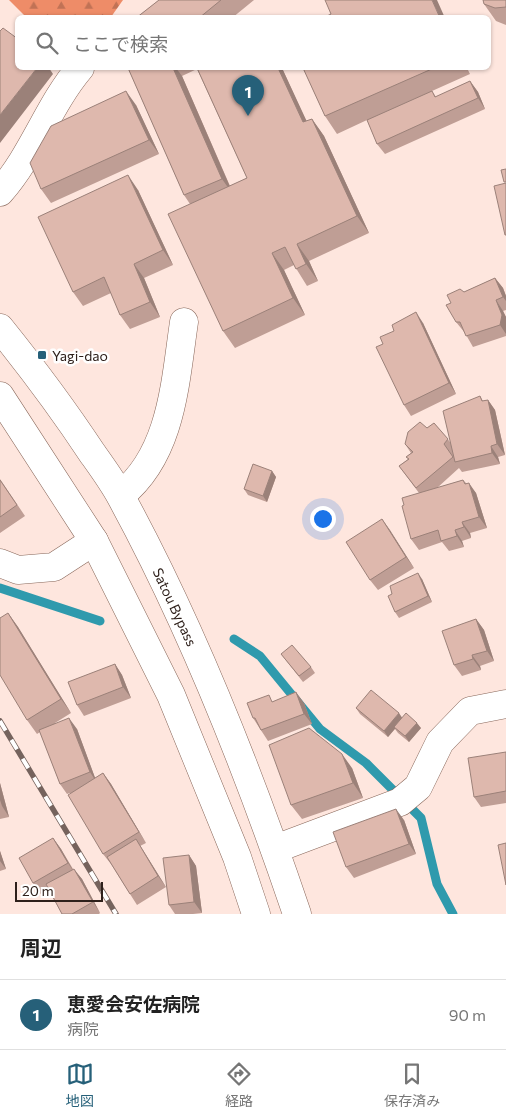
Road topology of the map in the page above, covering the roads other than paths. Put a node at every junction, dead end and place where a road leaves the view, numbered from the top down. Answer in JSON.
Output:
{"nodes":[{"id":1,"x":78,"y":70,"type":"edge"},
{"id":2,"x":0,"y":192,"type":"edge"},
{"id":3,"x":184,"y":322,"type":"dead end"},
{"id":4,"x":0,"y":328,"type":"edge"},
{"id":5,"x":0,"y":396,"type":"edge"},
{"id":6,"x":120,"y":495,"type":"junction"},
{"id":7,"x":94,"y":541,"type":"junction"},
{"id":8,"x":0,"y":563,"type":"edge"},
{"id":9,"x":506,"y":704,"type":"edge"},
{"id":10,"x":275,"y":848,"type":"junction"},
{"id":11,"x":256,"y":914,"type":"edge"},
{"id":12,"x":297,"y":914,"type":"edge"}],
"edges":[{"from":1,"to":2,"type":"main road"},
{"from":3,"to":6,"type":"main road"},
{"from":4,"to":6,"type":"main road","name":"Satou Bypass"},
{"from":5,"to":7,"type":"main road"},
{"from":6,"to":10,"type":"main road","name":"Satou Bypass"},
{"from":7,"to":8,"type":"main road"},
{"from":7,"to":11,"type":"main road"},
{"from":9,"to":10,"type":"main road"},
{"from":10,"to":12,"type":"main road","name":"Satou Bypass"}]}
